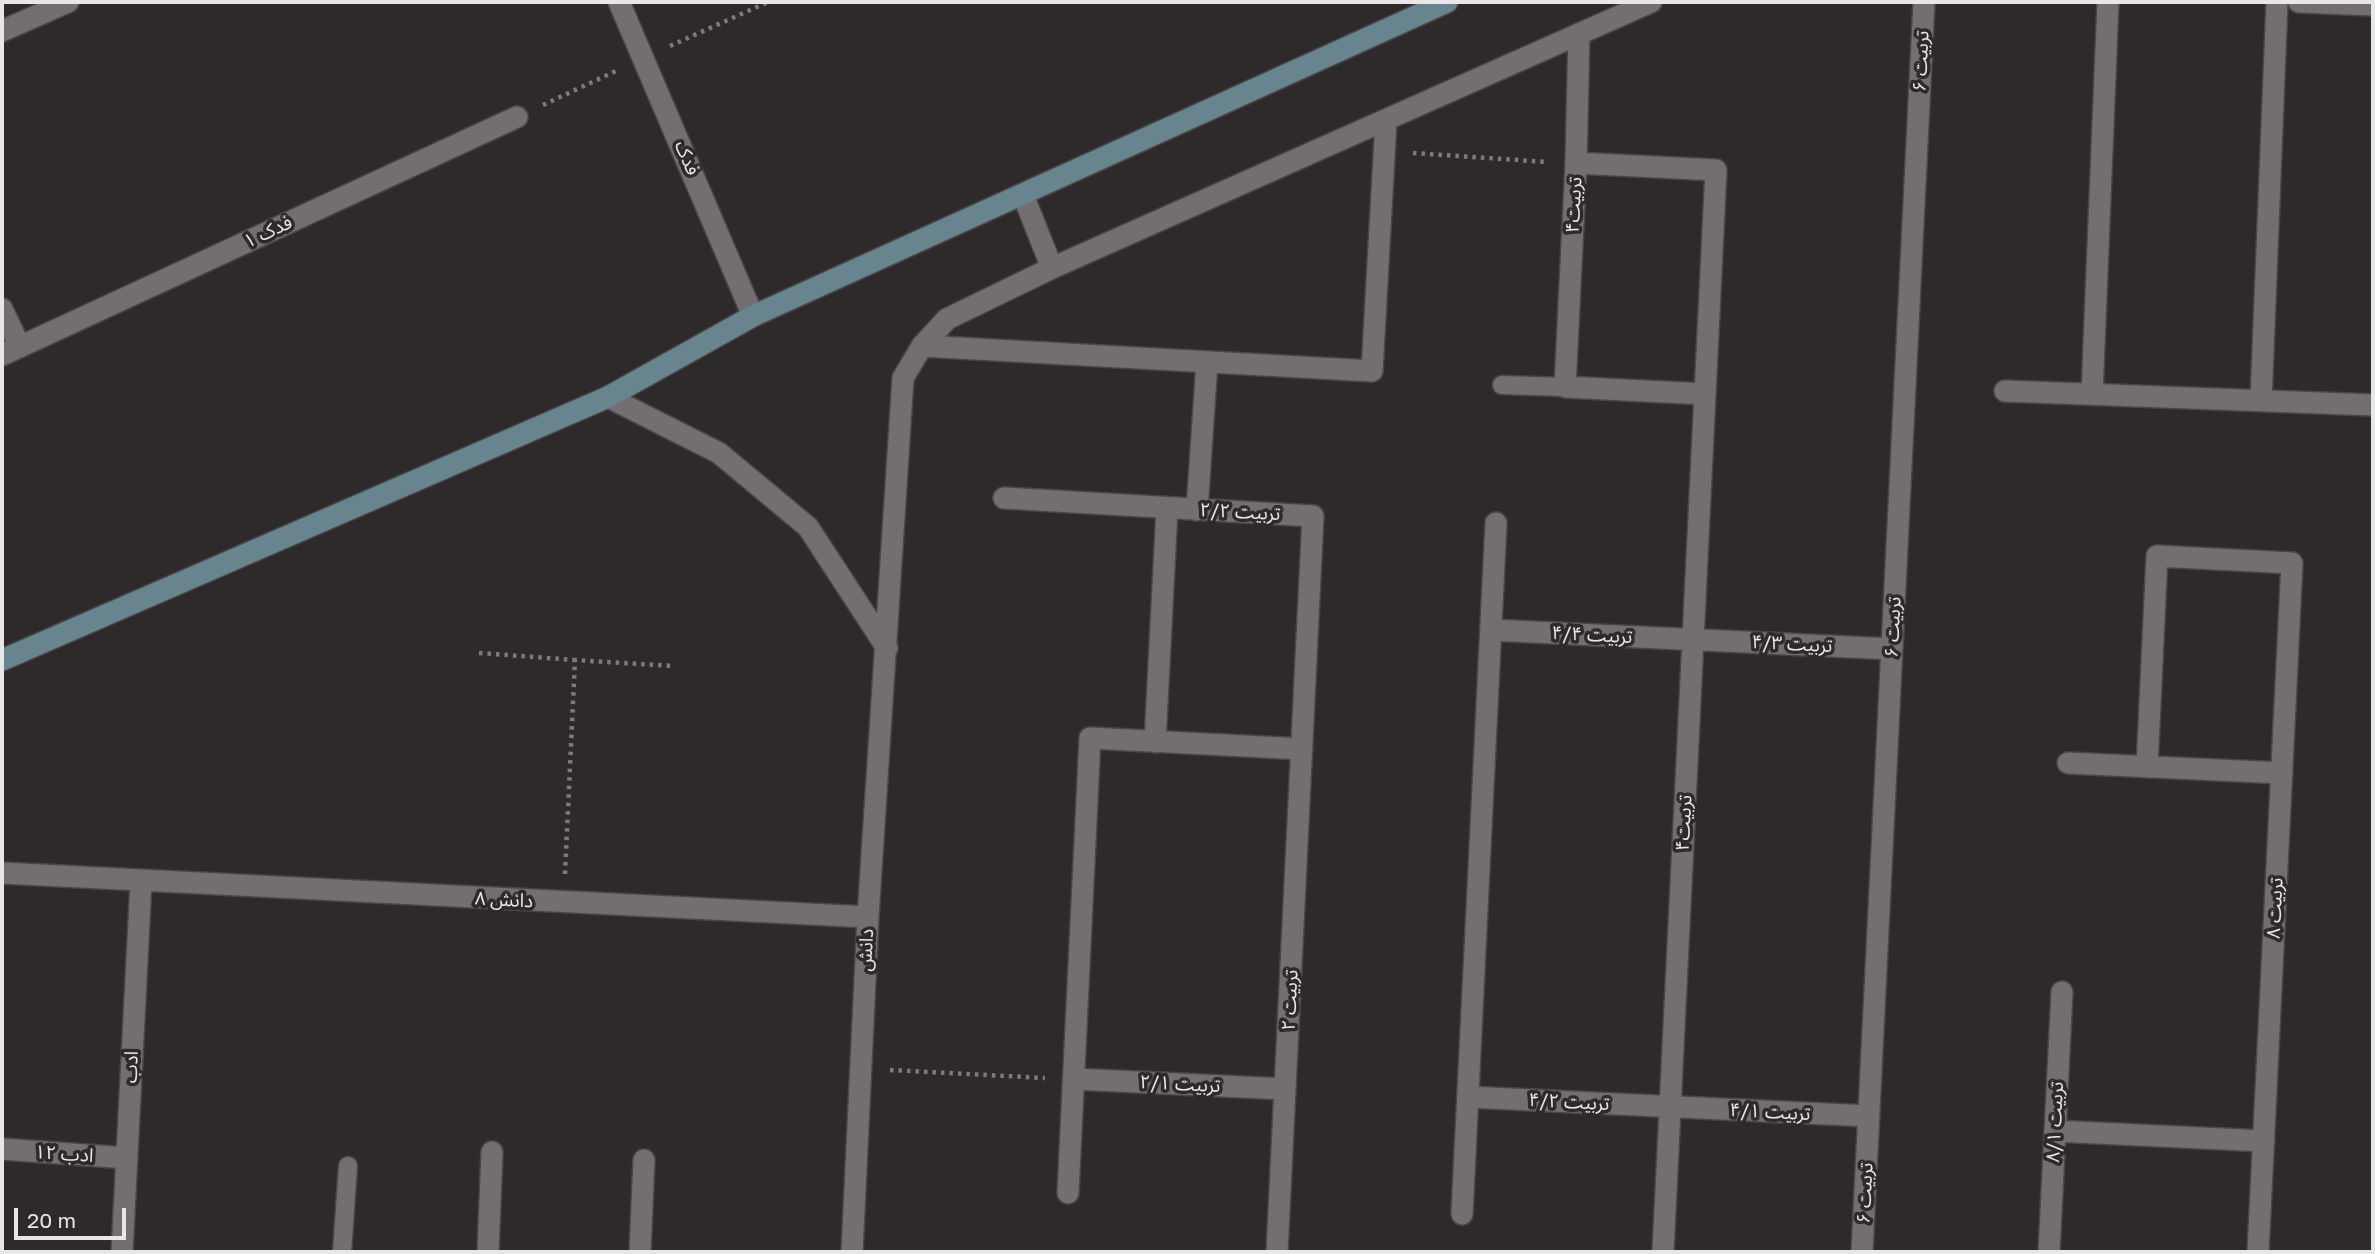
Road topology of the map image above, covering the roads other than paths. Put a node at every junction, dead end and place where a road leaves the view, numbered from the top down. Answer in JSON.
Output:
{"nodes":[{"id":1,"x":68,"y":2,"type":"edge"},
{"id":2,"x":619,"y":2,"type":"edge"},
{"id":3,"x":1447,"y":2,"type":"edge"},
{"id":4,"x":1651,"y":2,"type":"edge"},
{"id":5,"x":1924,"y":2,"type":"edge"},
{"id":6,"x":2108,"y":2,"type":"edge"},
{"id":7,"x":2277,"y":2,"type":"edge"},
{"id":8,"x":2299,"y":2,"type":"edge"},
{"id":9,"x":2373,"y":5,"type":"edge"},
{"id":10,"x":2,"y":31,"type":"edge"},
{"id":11,"x":1578,"y":34,"type":"junction"},
{"id":12,"x":517,"y":117,"type":"dead end"},
{"id":13,"x":1386,"y":121,"type":"junction"},
{"id":14,"x":1576,"y":163,"type":"junction"},
{"id":15,"x":1023,"y":195,"type":"junction"},
{"id":16,"x":1052,"y":268,"type":"junction"},
{"id":17,"x":2,"y":309,"type":"edge"},
{"id":18,"x":753,"y":316,"type":"junction"},
{"id":19,"x":922,"y":346,"type":"junction"},
{"id":20,"x":11,"y":351,"type":"edge"},
{"id":21,"x":1207,"y":362,"type":"junction"},
{"id":22,"x":1502,"y":385,"type":"dead end"},
{"id":23,"x":1565,"y":387,"type":"junction"},
{"id":24,"x":2005,"y":391,"type":"dead end"},
{"id":25,"x":1705,"y":394,"type":"junction"},
{"id":26,"x":2092,"y":394,"type":"junction"},
{"id":27,"x":608,"y":397,"type":"junction"},
{"id":28,"x":2261,"y":400,"type":"junction"},
{"id":29,"x":2373,"y":405,"type":"edge"},
{"id":30,"x":1004,"y":498,"type":"dead end"},
{"id":31,"x":1167,"y":509,"type":"junction"},
{"id":32,"x":1198,"y":510,"type":"junction"},
{"id":33,"x":1313,"y":516,"type":"joint"},
{"id":34,"x":1496,"y":523,"type":"dead end"},
{"id":35,"x":1491,"y":630,"type":"junction"},
{"id":36,"x":1693,"y":639,"type":"junction"},
{"id":37,"x":887,"y":648,"type":"junction"},
{"id":38,"x":1892,"y":649,"type":"junction"},
{"id":39,"x":2,"y":660,"type":"edge"},
{"id":40,"x":1155,"y":742,"type":"junction"},
{"id":41,"x":1302,"y":748,"type":"junction"},
{"id":42,"x":2068,"y":763,"type":"dead end"},
{"id":43,"x":2147,"y":767,"type":"junction"},
{"id":44,"x":2282,"y":773,"type":"junction"},
{"id":45,"x":2,"y":873,"type":"edge"},
{"id":46,"x":141,"y":882,"type":"junction"},
{"id":47,"x":868,"y":917,"type":"junction"},
{"id":48,"x":2062,"y":992,"type":"dead end"},
{"id":49,"x":1074,"y":1079,"type":"junction"},
{"id":50,"x":1285,"y":1089,"type":"junction"},
{"id":51,"x":1468,"y":1097,"type":"junction"},
{"id":52,"x":1670,"y":1107,"type":"junction"},
{"id":53,"x":1869,"y":1116,"type":"junction"},
{"id":54,"x":2055,"y":1131,"type":"junction"},
{"id":55,"x":2264,"y":1141,"type":"junction"},
{"id":56,"x":2,"y":1149,"type":"edge"},
{"id":57,"x":492,"y":1152,"type":"dead end"},
{"id":58,"x":127,"y":1158,"type":"junction"},
{"id":59,"x":644,"y":1160,"type":"dead end"},
{"id":60,"x":348,"y":1166,"type":"dead end"},
{"id":61,"x":1068,"y":1193,"type":"dead end"},
{"id":62,"x":1462,"y":1214,"type":"dead end"},
{"id":63,"x":122,"y":1252,"type":"edge"},
{"id":64,"x":342,"y":1252,"type":"edge"},
{"id":65,"x":488,"y":1252,"type":"edge"},
{"id":66,"x":640,"y":1252,"type":"edge"},
{"id":67,"x":852,"y":1252,"type":"edge"},
{"id":68,"x":1277,"y":1252,"type":"edge"},
{"id":69,"x":1663,"y":1252,"type":"edge"},
{"id":70,"x":1862,"y":1252,"type":"edge"},
{"id":71,"x":2049,"y":1252,"type":"edge"},
{"id":72,"x":2258,"y":1252,"type":"edge"}],
"edges":[{"from":1,"to":10,"type":"street"},
{"from":2,"to":18,"type":"street","name":"فدک"},
{"from":3,"to":15,"type":"street"},
{"from":4,"to":11,"type":"street","name":"دانش"},
{"from":5,"to":38,"type":"street","name":"تربیت ۶"},
{"from":6,"to":26,"type":"street"},
{"from":7,"to":28,"type":"street"},
{"from":8,"to":9,"type":"street"},
{"from":11,"to":13,"type":"street","name":"دانش"},
{"from":11,"to":14,"type":"street"},
{"from":12,"to":20,"type":"street","name":"فدک ۱"},
{"from":13,"to":16,"type":"street","name":"دانش"},
{"from":13,"to":21,"type":"street"},
{"from":14,"to":23,"type":"street","name":"تربیت۴"},
{"from":14,"to":25,"type":"street","name":"تربیت۴"},
{"from":15,"to":16,"type":"street"},
{"from":15,"to":18,"type":"street"},
{"from":16,"to":19,"type":"street","name":"دانش"},
{"from":17,"to":20,"type":"street"},
{"from":18,"to":27,"type":"street"},
{"from":19,"to":21,"type":"street"},
{"from":19,"to":37,"type":"street","name":"دانش"},
{"from":21,"to":32,"type":"street"},
{"from":22,"to":23,"type":"lane"},
{"from":23,"to":25,"type":"street"},
{"from":24,"to":26,"type":"street"},
{"from":25,"to":36,"type":"street","name":"تربیت۴"},
{"from":26,"to":28,"type":"street"},
{"from":27,"to":37,"type":"street"},
{"from":27,"to":39,"type":"street"},
{"from":28,"to":29,"type":"street"},
{"from":30,"to":31,"type":"street","name":"تربیت ۲/۲"},
{"from":31,"to":32,"type":"street","name":"تربیت ۲/۲"},
{"from":31,"to":40,"type":"street"},
{"from":32,"to":33,"type":"street","name":"تربیت ۲/۲"},
{"from":33,"to":41,"type":"street","name":"تربیت ۲"},
{"from":34,"to":35,"type":"street"},
{"from":35,"to":36,"type":"street","name":"تربیت ۴/۴"},
{"from":35,"to":51,"type":"street"},
{"from":36,"to":38,"type":"street","name":"تربیت ۴/۳"},
{"from":36,"to":52,"type":"street","name":"تربیت۴"},
{"from":37,"to":47,"type":"street","name":"دانش"},
{"from":38,"to":53,"type":"street","name":"تربیت ۶"},
{"from":40,"to":41,"type":"street"},
{"from":40,"to":49,"type":"street"},
{"from":41,"to":50,"type":"street","name":"تربیت ۲"},
{"from":42,"to":43,"type":"street"},
{"from":43,"to":44,"type":"street"},
{"from":43,"to":44,"type":"street","name":"تربیت ۸"},
{"from":44,"to":55,"type":"street","name":"تربیت ۸"},
{"from":45,"to":46,"type":"street","name":"دانش ۸"},
{"from":46,"to":47,"type":"street","name":"دانش ۸"},
{"from":46,"to":58,"type":"street","name":"ادب"},
{"from":47,"to":67,"type":"street","name":"دانش"},
{"from":48,"to":54,"type":"street","name":"تربیت ۸/۱"},
{"from":49,"to":50,"type":"street","name":"تربیت ۲/۱"},
{"from":49,"to":61,"type":"street"},
{"from":50,"to":68,"type":"street","name":"تربیت ۲"},
{"from":51,"to":52,"type":"street","name":"تربیت ۴/۲"},
{"from":51,"to":62,"type":"street"},
{"from":52,"to":53,"type":"street","name":"تربیت ۴/۱"},
{"from":52,"to":69,"type":"street","name":"تربیت۴"},
{"from":53,"to":70,"type":"street","name":"تربیت ۶"},
{"from":54,"to":55,"type":"street"},
{"from":54,"to":71,"type":"street","name":"تربیت ۸/۱"},
{"from":55,"to":72,"type":"street","name":"تربیت ۸"},
{"from":56,"to":58,"type":"street","name":"ادب ۱۲"},
{"from":57,"to":65,"type":"street"},
{"from":58,"to":63,"type":"street","name":"ادب"},
{"from":59,"to":66,"type":"street"},
{"from":60,"to":64,"type":"lane"}]}
